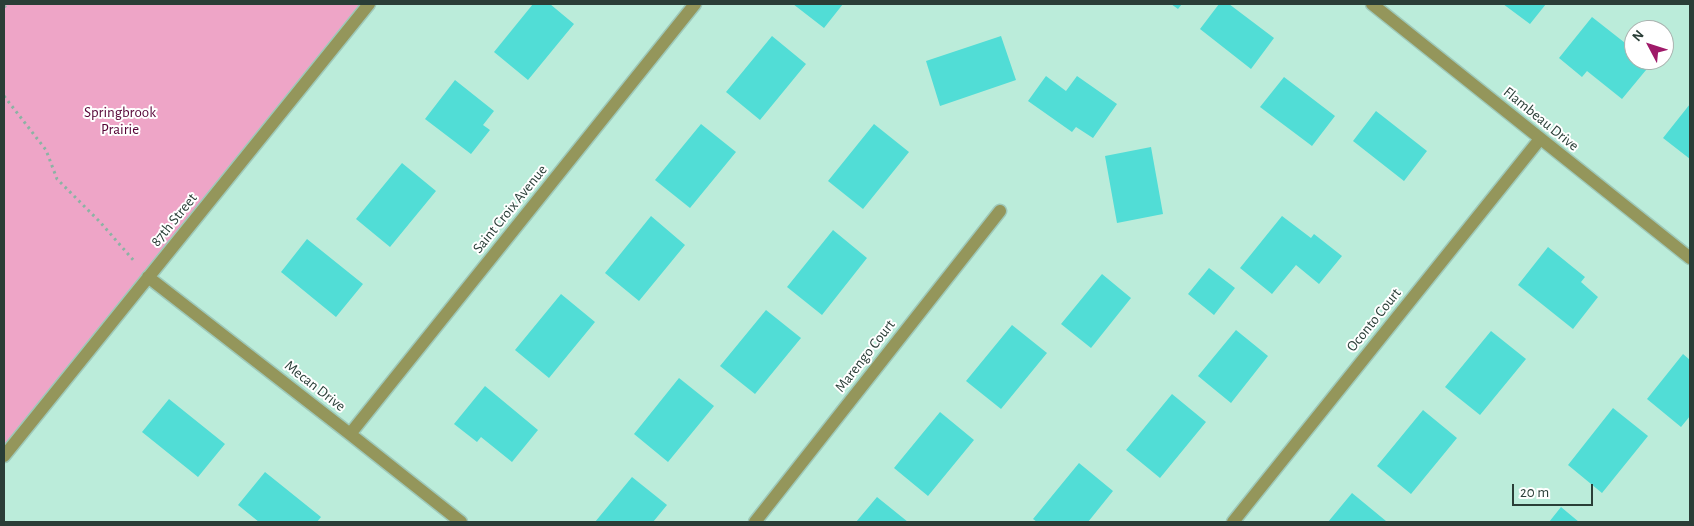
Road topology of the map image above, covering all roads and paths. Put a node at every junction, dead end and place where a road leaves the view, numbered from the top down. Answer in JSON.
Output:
{"nodes":[{"id":1,"x":8,"y":4,"type":"edge"},
{"id":2,"x":369,"y":4,"type":"edge"},
{"id":3,"x":695,"y":4,"type":"edge"},
{"id":4,"x":1372,"y":4,"type":"edge"},
{"id":5,"x":4,"y":7,"type":"edge"},
{"id":6,"x":4,"y":96,"type":"edge"},
{"id":7,"x":1540,"y":139,"type":"junction"},
{"id":8,"x":1000,"y":211,"type":"dead end"},
{"id":9,"x":1690,"y":258,"type":"edge"},
{"id":10,"x":148,"y":277,"type":"junction"},
{"id":11,"x":350,"y":434,"type":"junction"},
{"id":12,"x":4,"y":456,"type":"edge"},
{"id":13,"x":461,"y":522,"type":"edge"},
{"id":14,"x":755,"y":522,"type":"edge"},
{"id":15,"x":1233,"y":522,"type":"edge"}],
"edges":[{"from":1,"to":5,"type":"path"},
{"from":2,"to":10,"type":"street","name":"87th Street"},
{"from":3,"to":11,"type":"street","name":"Saint Croix Avenue"},
{"from":4,"to":7,"type":"street","name":"Flambeau Drive"},
{"from":6,"to":10,"type":"path"},
{"from":7,"to":9,"type":"street","name":"Flambeau Drive"},
{"from":7,"to":15,"type":"street","name":"Oconto Court"},
{"from":8,"to":14,"type":"street","name":"Marengo Court"},
{"from":10,"to":11,"type":"street","name":"Mecan Drive"},
{"from":10,"to":12,"type":"street","name":"87th Street"},
{"from":11,"to":13,"type":"street","name":"Mecan Drive"}]}
